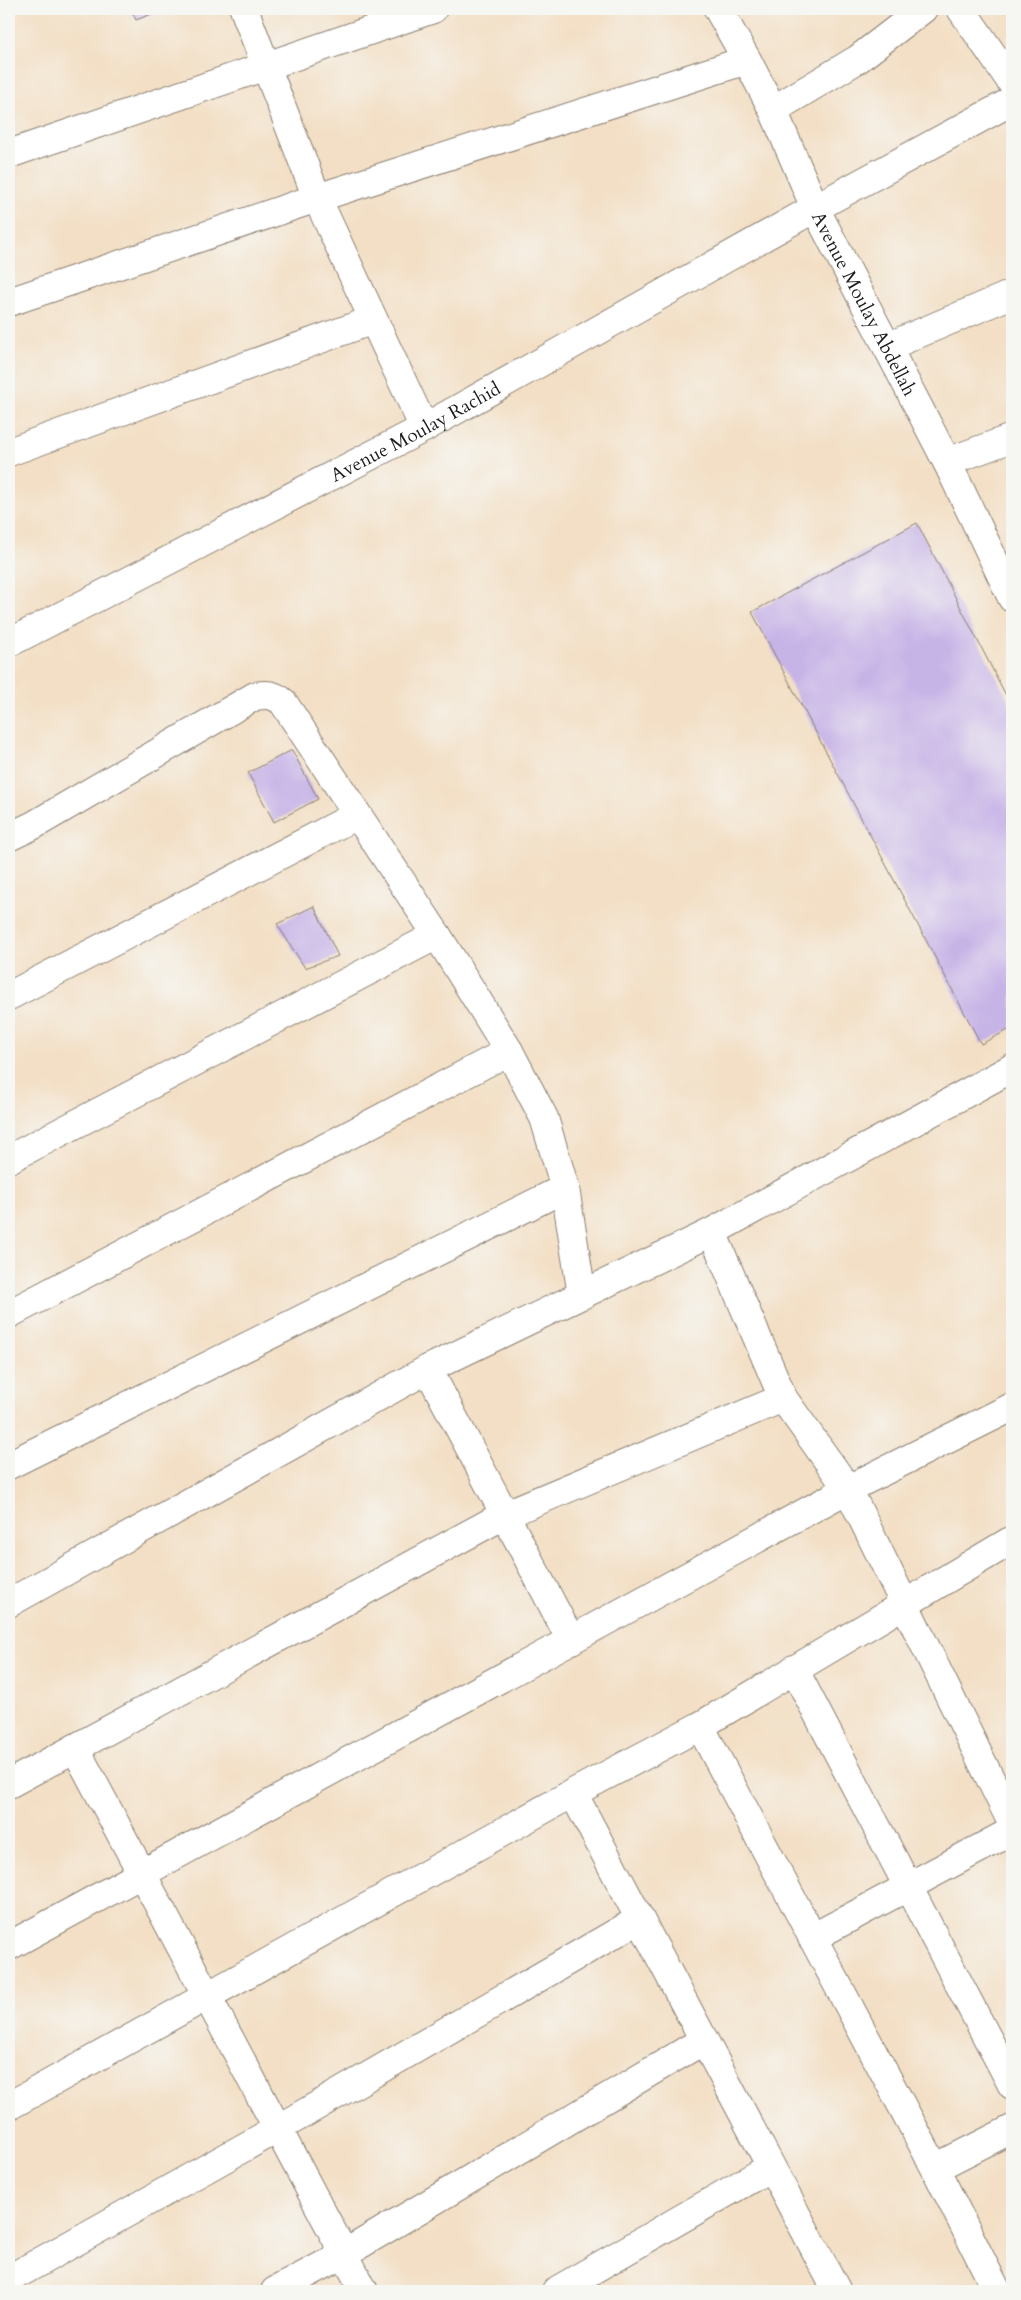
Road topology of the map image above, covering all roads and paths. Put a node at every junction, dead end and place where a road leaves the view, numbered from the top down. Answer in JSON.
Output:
{"nodes":[{"id":1,"x":244,"y":9,"type":"edge"},
{"id":2,"x":433,"y":9,"type":"edge"},
{"id":3,"x":718,"y":9,"type":"edge"},
{"id":4,"x":923,"y":9,"type":"edge"},
{"id":5,"x":961,"y":9,"type":"edge"},
{"id":6,"x":748,"y":60,"type":"junction"},
{"id":7,"x":267,"y":66,"type":"junction"},
{"id":8,"x":1011,"y":101,"type":"edge"},
{"id":9,"x":772,"y":110,"type":"junction"},
{"id":10,"x":9,"y":154,"type":"edge"},
{"id":11,"x":317,"y":198,"type":"junction"},
{"id":12,"x":815,"y":208,"type":"junction"},
{"id":13,"x":1012,"y":294,"type":"edge"},
{"id":14,"x":9,"y":302,"type":"edge"},
{"id":15,"x":373,"y":320,"type":"junction"},
{"id":16,"x":887,"y":347,"type":"junction"},
{"id":17,"x":424,"y":428,"type":"junction"},
{"id":18,"x":1012,"y":438,"type":"edge"},
{"id":19,"x":9,"y":452,"type":"edge"},
{"id":20,"x":947,"y":462,"type":"junction"},
{"id":21,"x":1012,"y":597,"type":"edge"},
{"id":22,"x":9,"y":643,"type":"edge"},
{"id":23,"x":357,"y":815,"type":"junction"},
{"id":24,"x":9,"y":837,"type":"edge"},
{"id":25,"x":437,"y":935,"type":"junction"},
{"id":26,"x":9,"y":996,"type":"edge"},
{"id":27,"x":509,"y":1051,"type":"junction"},
{"id":28,"x":1012,"y":1068,"type":"edge"},
{"id":29,"x":9,"y":1159,"type":"edge"},
{"id":30,"x":565,"y":1188,"type":"junction"},
{"id":31,"x":712,"y":1232,"type":"junction"},
{"id":32,"x":582,"y":1295,"type":"junction"},
{"id":33,"x":9,"y":1314,"type":"edge"},
{"id":34,"x":428,"y":1369,"type":"junction"},
{"id":35,"x":784,"y":1398,"type":"junction"},
{"id":36,"x":1012,"y":1407,"type":"edge"},
{"id":37,"x":9,"y":1465,"type":"edge"},
{"id":38,"x":848,"y":1489,"type":"junction"},
{"id":39,"x":504,"y":1515,"type":"junction"},
{"id":40,"x":1012,"y":1540,"type":"edge"},
{"id":41,"x":9,"y":1603,"type":"edge"},
{"id":42,"x":904,"y":1603,"type":"junction"},
{"id":43,"x":571,"y":1640,"type":"junction"},
{"id":44,"x":794,"y":1669,"type":"junction"},
{"id":45,"x":700,"y":1726,"type":"junction"},
{"id":46,"x":75,"y":1748,"type":"junction"},
{"id":47,"x":9,"y":1784,"type":"edge"},
{"id":48,"x":573,"y":1792,"type":"junction"},
{"id":49,"x":1012,"y":1823,"type":"edge"},
{"id":50,"x":1012,"y":1831,"type":"edge"},
{"id":51,"x":141,"y":1874,"type":"junction"},
{"id":52,"x":908,"y":1887,"type":"junction"},
{"id":53,"x":640,"y":1919,"type":"junction"},
{"id":54,"x":812,"y":1938,"type":"junction"},
{"id":55,"x":9,"y":1946,"type":"edge"},
{"id":56,"x":206,"y":1998,"type":"junction"},
{"id":57,"x":704,"y":2040,"type":"junction"},
{"id":58,"x":1012,"y":2085,"type":"edge"},
{"id":59,"x":9,"y":2106,"type":"edge"},
{"id":60,"x":277,"y":2129,"type":"junction"},
{"id":61,"x":1012,"y":2129,"type":"edge"},
{"id":62,"x":771,"y":2167,"type":"junction"},
{"id":63,"x":935,"y":2168,"type":"junction"},
{"id":64,"x":344,"y":2254,"type":"junction"},
{"id":65,"x":9,"y":2279,"type":"edge"},
{"id":66,"x":275,"y":2291,"type":"edge"},
{"id":67,"x":364,"y":2291,"type":"edge"},
{"id":68,"x":556,"y":2291,"type":"edge"},
{"id":69,"x":837,"y":2291,"type":"edge"},
{"id":70,"x":997,"y":2291,"type":"edge"}],
"edges":[{"from":1,"to":7,"type":"street"},
{"from":2,"to":7,"type":"street"},
{"from":3,"to":6,"type":"street","name":"Avenue Moulay Abdellah"},
{"from":4,"to":9,"type":"street"},
{"from":5,"to":8,"type":"street"},
{"from":6,"to":9,"type":"street","name":"Avenue Moulay Abdellah"},
{"from":6,"to":11,"type":"street"},
{"from":7,"to":10,"type":"street"},
{"from":7,"to":11,"type":"street"},
{"from":8,"to":12,"type":"street","name":"Avenue Moulay Rachid"},
{"from":9,"to":12,"type":"street","name":"Avenue Moulay Abdellah"},
{"from":11,"to":14,"type":"street"},
{"from":11,"to":15,"type":"street"},
{"from":12,"to":16,"type":"street","name":"Avenue Moulay Abdellah"},
{"from":12,"to":17,"type":"street","name":"Avenue Moulay Rachid"},
{"from":13,"to":16,"type":"street"},
{"from":15,"to":17,"type":"street"},
{"from":15,"to":19,"type":"street"},
{"from":16,"to":20,"type":"street","name":"Avenue Moulay Abdellah"},
{"from":17,"to":22,"type":"street","name":"Avenue Moulay Rachid"},
{"from":18,"to":20,"type":"street"},
{"from":20,"to":21,"type":"street","name":"Avenue Moulay Abdellah"},
{"from":23,"to":24,"type":"street"},
{"from":23,"to":25,"type":"street"},
{"from":23,"to":26,"type":"street"},
{"from":25,"to":27,"type":"street"},
{"from":25,"to":29,"type":"street"},
{"from":27,"to":30,"type":"street"},
{"from":27,"to":33,"type":"street"},
{"from":28,"to":31,"type":"street"},
{"from":30,"to":32,"type":"street"},
{"from":30,"to":37,"type":"street"},
{"from":31,"to":32,"type":"street"},
{"from":31,"to":35,"type":"street"},
{"from":32,"to":34,"type":"street"},
{"from":34,"to":39,"type":"street"},
{"from":34,"to":41,"type":"street"},
{"from":35,"to":38,"type":"street"},
{"from":35,"to":39,"type":"street"},
{"from":36,"to":38,"type":"street"},
{"from":38,"to":42,"type":"street"},
{"from":38,"to":43,"type":"street"},
{"from":39,"to":43,"type":"street"},
{"from":39,"to":46,"type":"street"},
{"from":40,"to":42,"type":"street"},
{"from":42,"to":44,"type":"street"},
{"from":42,"to":49,"type":"street"},
{"from":43,"to":51,"type":"street"},
{"from":44,"to":45,"type":"street"},
{"from":44,"to":52,"type":"street"},
{"from":45,"to":48,"type":"street"},
{"from":45,"to":54,"type":"street"},
{"from":46,"to":47,"type":"street"},
{"from":46,"to":51,"type":"street"},
{"from":48,"to":53,"type":"street"},
{"from":48,"to":56,"type":"street"},
{"from":50,"to":52,"type":"street"},
{"from":51,"to":55,"type":"street"},
{"from":51,"to":56,"type":"street"},
{"from":52,"to":54,"type":"street"},
{"from":52,"to":58,"type":"street"},
{"from":53,"to":57,"type":"street"},
{"from":53,"to":60,"type":"street"},
{"from":54,"to":63,"type":"street"},
{"from":56,"to":59,"type":"street"},
{"from":56,"to":60,"type":"street"},
{"from":57,"to":62,"type":"street"},
{"from":57,"to":64,"type":"street"},
{"from":60,"to":64,"type":"street"},
{"from":60,"to":65,"type":"street"},
{"from":61,"to":63,"type":"street"},
{"from":62,"to":68,"type":"street"},
{"from":62,"to":69,"type":"street"},
{"from":63,"to":70,"type":"street"},
{"from":64,"to":66,"type":"street"},
{"from":64,"to":67,"type":"street"}]}
